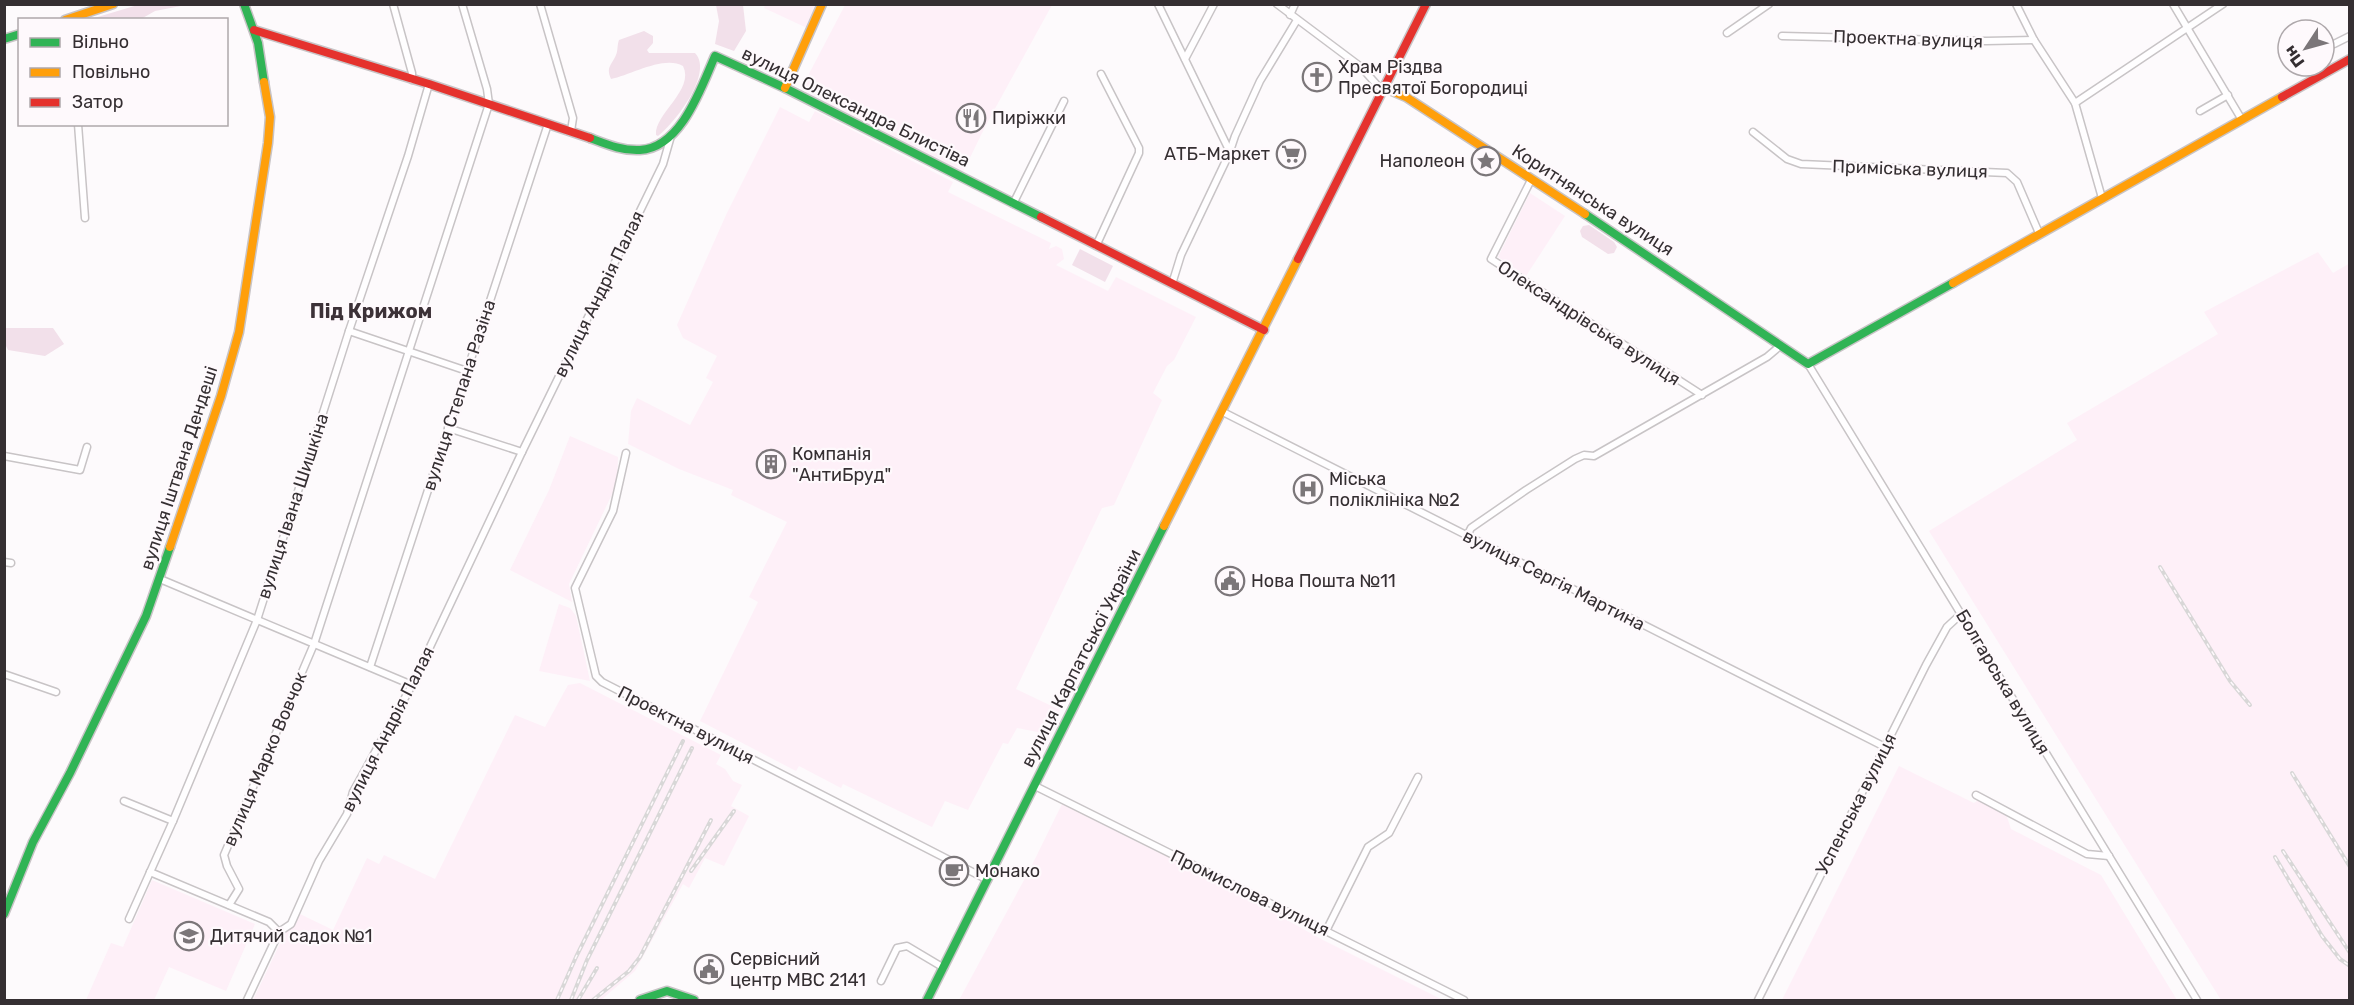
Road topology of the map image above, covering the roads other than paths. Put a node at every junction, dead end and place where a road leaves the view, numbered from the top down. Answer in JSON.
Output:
{"nodes":[{"id":1,"x":113,"y":4,"type":"edge"},
{"id":2,"x":244,"y":4,"type":"edge"},
{"id":3,"x":393,"y":4,"type":"edge"},
{"id":4,"x":462,"y":4,"type":"edge"},
{"id":5,"x":540,"y":4,"type":"edge"},
{"id":6,"x":822,"y":4,"type":"edge"},
{"id":7,"x":1158,"y":4,"type":"edge"},
{"id":8,"x":1214,"y":4,"type":"edge"},
{"id":9,"x":1277,"y":4,"type":"edge"},
{"id":10,"x":1295,"y":4,"type":"edge"},
{"id":11,"x":1426,"y":4,"type":"edge"},
{"id":12,"x":1769,"y":4,"type":"edge"},
{"id":13,"x":2016,"y":4,"type":"edge"},
{"id":14,"x":2174,"y":4,"type":"edge"},
{"id":15,"x":2223,"y":4,"type":"edge"},
{"id":16,"x":1290,"y":15,"type":"junction"},
{"id":17,"x":71,"y":18,"type":"edge"},
{"id":18,"x":1297,"y":20,"type":"junction"},
{"id":19,"x":2187,"y":28,"type":"junction"},
{"id":20,"x":254,"y":30,"type":"junction"},
{"id":21,"x":1727,"y":33,"type":"dead end"},
{"id":22,"x":1782,"y":36,"type":"dead end"},
{"id":23,"x":2034,"y":40,"type":"junction"},
{"id":24,"x":1185,"y":59,"type":"junction"},
{"id":25,"x":2349,"y":59,"type":"edge"},
{"id":26,"x":1101,"y":74,"type":"dead end"},
{"id":27,"x":412,"y":80,"type":"junction"},
{"id":28,"x":429,"y":84,"type":"junction"},
{"id":29,"x":785,"y":88,"type":"junction"},
{"id":30,"x":1385,"y":88,"type":"junction"},
{"id":31,"x":2228,"y":95,"type":"junction"},
{"id":32,"x":1064,"y":101,"type":"dead end"},
{"id":33,"x":2076,"y":103,"type":"junction"},
{"id":34,"x":489,"y":104,"type":"junction"},
{"id":35,"x":2200,"y":111,"type":"dead end"},
{"id":36,"x":2242,"y":120,"type":"junction"},
{"id":37,"x":548,"y":124,"type":"junction"},
{"id":38,"x":78,"y":126,"type":"edge"},
{"id":39,"x":571,"y":131,"type":"junction"},
{"id":40,"x":1754,"y":132,"type":"dead end"},
{"id":41,"x":671,"y":135,"type":"junction"},
{"id":42,"x":1230,"y":152,"type":"junction"},
{"id":43,"x":1531,"y":180,"type":"junction"},
{"id":44,"x":2102,"y":198,"type":"junction"},
{"id":45,"x":1013,"y":204,"type":"junction"},
{"id":46,"x":85,"y":218,"type":"dead end"},
{"id":47,"x":2039,"y":233,"type":"junction"},
{"id":48,"x":1096,"y":246,"type":"junction"},
{"id":49,"x":1172,"y":284,"type":"junction"},
{"id":50,"x":1264,"y":330,"type":"junction"},
{"id":51,"x":348,"y":331,"type":"junction"},
{"id":52,"x":1780,"y":346,"type":"junction"},
{"id":53,"x":408,"y":351,"type":"junction"},
{"id":54,"x":1808,"y":364,"type":"junction"},
{"id":55,"x":467,"y":371,"type":"junction"},
{"id":56,"x":1702,"y":395,"type":"junction"},
{"id":57,"x":1223,"y":412,"type":"junction"},
{"id":58,"x":448,"y":428,"type":"junction"},
{"id":59,"x":87,"y":447,"type":"dead end"},
{"id":60,"x":522,"y":452,"type":"junction"},
{"id":61,"x":626,"y":453,"type":"dead end"},
{"id":62,"x":4,"y":456,"type":"edge"},
{"id":63,"x":1467,"y":536,"type":"junction"},
{"id":64,"x":160,"y":579,"type":"junction"},
{"id":65,"x":1961,"y":614,"type":"junction"},
{"id":66,"x":257,"y":620,"type":"junction"},
{"id":67,"x":314,"y":644,"type":"junction"},
{"id":68,"x":370,"y":667,"type":"junction"},
{"id":69,"x":4,"y":674,"type":"edge"},
{"id":70,"x":412,"y":685,"type":"junction"},
{"id":71,"x":56,"y":692,"type":"dead end"},
{"id":72,"x":1885,"y":747,"type":"junction"},
{"id":73,"x":1418,"y":777,"type":"dead end"},
{"id":74,"x":1035,"y":786,"type":"junction"},
{"id":75,"x":1976,"y":795,"type":"dead end"},
{"id":76,"x":124,"y":801,"type":"dead end"},
{"id":77,"x":173,"y":821,"type":"junction"},
{"id":78,"x":2109,"y":856,"type":"junction"},
{"id":79,"x":150,"y":872,"type":"junction"},
{"id":80,"x":988,"y":880,"type":"junction"},
{"id":81,"x":229,"y":905,"type":"junction"},
{"id":82,"x":4,"y":914,"type":"edge"},
{"id":83,"x":129,"y":919,"type":"dead end"},
{"id":84,"x":1326,"y":931,"type":"junction"},
{"id":85,"x":279,"y":932,"type":"junction"},
{"id":86,"x":944,"y":968,"type":"junction"},
{"id":87,"x":880,"y":981,"type":"dead end"},
{"id":88,"x":248,"y":1000,"type":"edge"},
{"id":89,"x":640,"y":1000,"type":"edge"},
{"id":90,"x":694,"y":1000,"type":"edge"},
{"id":91,"x":927,"y":1000,"type":"edge"},
{"id":92,"x":1464,"y":1000,"type":"edge"},
{"id":93,"x":1758,"y":1000,"type":"edge"},
{"id":94,"x":2196,"y":1000,"type":"edge"}],
"edges":[{"from":1,"to":17,"type":"main road"},
{"from":2,"to":20,"type":"main road","name":"вулиця Іштвана Дендеші"},
{"from":3,"to":27,"type":"street"},
{"from":4,"to":34,"type":"street"},
{"from":5,"to":39,"type":"street"},
{"from":6,"to":29,"type":"main road"},
{"from":7,"to":24,"type":"street"},
{"from":8,"to":24,"type":"street"},
{"from":9,"to":16,"type":"street"},
{"from":10,"to":16,"type":"street"},
{"from":11,"to":30,"type":"main road","name":"вулиця Карпатської України"},
{"from":12,"to":21,"type":"street"},
{"from":13,"to":23,"type":"street"},
{"from":14,"to":19,"type":"street"},
{"from":15,"to":19,"type":"street"},
{"from":16,"to":18,"type":"street"},
{"from":18,"to":30,"type":"street"},
{"from":18,"to":42,"type":"street"},
{"from":19,"to":31,"type":"street"},
{"from":19,"to":33,"type":"street"},
{"from":20,"to":27,"type":"main road","name":"вулиця Олександра Блистіва"},
{"from":20,"to":64,"type":"main road","name":"вулиця Іштвана Дендеші"},
{"from":22,"to":23,"type":"street","name":"Проектна вулиця"},
{"from":23,"to":33,"type":"street"},
{"from":24,"to":42,"type":"street"},
{"from":25,"to":36,"type":"main road"},
{"from":26,"to":48,"type":"street"},
{"from":27,"to":28,"type":"main road","name":"вулиця Олександра Блистіва"},
{"from":28,"to":34,"type":"main road","name":"вулиця Олександра Блистіва"},
{"from":28,"to":51,"type":"street","name":"вулиця Івана Шишкіна"},
{"from":29,"to":41,"type":"main road","name":"вулиця Олександра Блистіва"},
{"from":29,"to":45,"type":"main road","name":"вулиця Олександра Блистіва"},
{"from":30,"to":43,"type":"main road","name":"Коритнянська вулиця"},
{"from":30,"to":50,"type":"main road","name":"вулиця Карпатської України"},
{"from":31,"to":35,"type":"street"},
{"from":31,"to":36,"type":"street"},
{"from":32,"to":45,"type":"street"},
{"from":33,"to":44,"type":"street"},
{"from":34,"to":37,"type":"main road","name":"вулиця Олександра Блистіва"},
{"from":34,"to":53,"type":"street"},
{"from":36,"to":44,"type":"main road"},
{"from":37,"to":39,"type":"main road","name":"вулиця Олександра Блистіва"},
{"from":37,"to":55,"type":"street","name":"вулиця Степана Разіна"},
{"from":38,"to":46,"type":"street"},
{"from":39,"to":41,"type":"main road","name":"вулиця Олександра Блистіва"},
{"from":40,"to":47,"type":"street","name":"Приміська вулиця"},
{"from":41,"to":60,"type":"street","name":"вулиця Андрія Палая"},
{"from":42,"to":49,"type":"street"},
{"from":43,"to":52,"type":"main road","name":"Коритнянська вулиця"},
{"from":43,"to":56,"type":"street","name":"Олександрівська вулиця"},
{"from":44,"to":47,"type":"main road"},
{"from":45,"to":48,"type":"main road","name":"вулиця Олександра Блистіва"},
{"from":47,"to":54,"type":"main road"},
{"from":48,"to":49,"type":"main road","name":"вулиця Олександра Блистіва"},
{"from":49,"to":50,"type":"main road","name":"вулиця Олександра Блистіва"},
{"from":50,"to":57,"type":"main road","name":"вулиця Карпатської України"},
{"from":51,"to":53,"type":"street"},
{"from":51,"to":66,"type":"street","name":"вулиця Івана Шишкіна"},
{"from":52,"to":54,"type":"main road","name":"Коритнянська вулиця"},
{"from":52,"to":56,"type":"street"},
{"from":53,"to":55,"type":"street"},
{"from":53,"to":67,"type":"street"},
{"from":54,"to":65,"type":"street","name":"Болгарська вулиця"},
{"from":55,"to":58,"type":"street","name":"вулиця Степана Разіна"},
{"from":56,"to":63,"type":"street"},
{"from":57,"to":63,"type":"street","name":"вулиця Сергія Мартина"},
{"from":57,"to":74,"type":"main road","name":"вулиця Карпатської України"},
{"from":58,"to":60,"type":"street"},
{"from":58,"to":68,"type":"street","name":"вулиця Степана Разіна"},
{"from":59,"to":62,"type":"street"},
{"from":60,"to":70,"type":"street","name":"вулиця Андрія Палая"},
{"from":61,"to":80,"type":"street","name":"Проектна вулиця"},
{"from":63,"to":72,"type":"street","name":"вулиця Сергія Мартина"},
{"from":64,"to":66,"type":"street"},
{"from":64,"to":82,"type":"main road","name":"вулиця Іштвана Дендеші"},
{"from":65,"to":72,"type":"street","name":"Успенська вулиця"},
{"from":65,"to":78,"type":"street","name":"Болгарська вулиця"},
{"from":66,"to":67,"type":"street"},
{"from":66,"to":77,"type":"street","name":"вулиця Івана Шишкіна"},
{"from":67,"to":68,"type":"street"},
{"from":67,"to":81,"type":"street","name":"вулиця Марко Вовчок"},
{"from":68,"to":70,"type":"street"},
{"from":69,"to":71,"type":"street"},
{"from":70,"to":85,"type":"street","name":"вулиця Андрія Палая"},
{"from":72,"to":93,"type":"street","name":"Успенська вулиця"},
{"from":73,"to":84,"type":"street"},
{"from":74,"to":80,"type":"main road","name":"вулиця Карпатської України"},
{"from":74,"to":84,"type":"street","name":"Промислова вулиця"},
{"from":75,"to":78,"type":"street"},
{"from":76,"to":77,"type":"street"},
{"from":77,"to":79,"type":"street","name":"вулиця Івана Шишкіна"},
{"from":78,"to":94,"type":"street","name":"Болгарська вулиця"},
{"from":79,"to":81,"type":"street"},
{"from":79,"to":83,"type":"street","name":"вулиця Івана Шишкіна"},
{"from":80,"to":86,"type":"main road","name":"вулиця Карпатської України"},
{"from":81,"to":85,"type":"street"},
{"from":84,"to":92,"type":"street","name":"Промислова вулиця"},
{"from":85,"to":88,"type":"street","name":"вулиця Андрія Палая"},
{"from":86,"to":87,"type":"street"},
{"from":86,"to":91,"type":"main road","name":"вулиця Карпатської України"},
{"from":89,"to":90,"type":"main road"}]}
